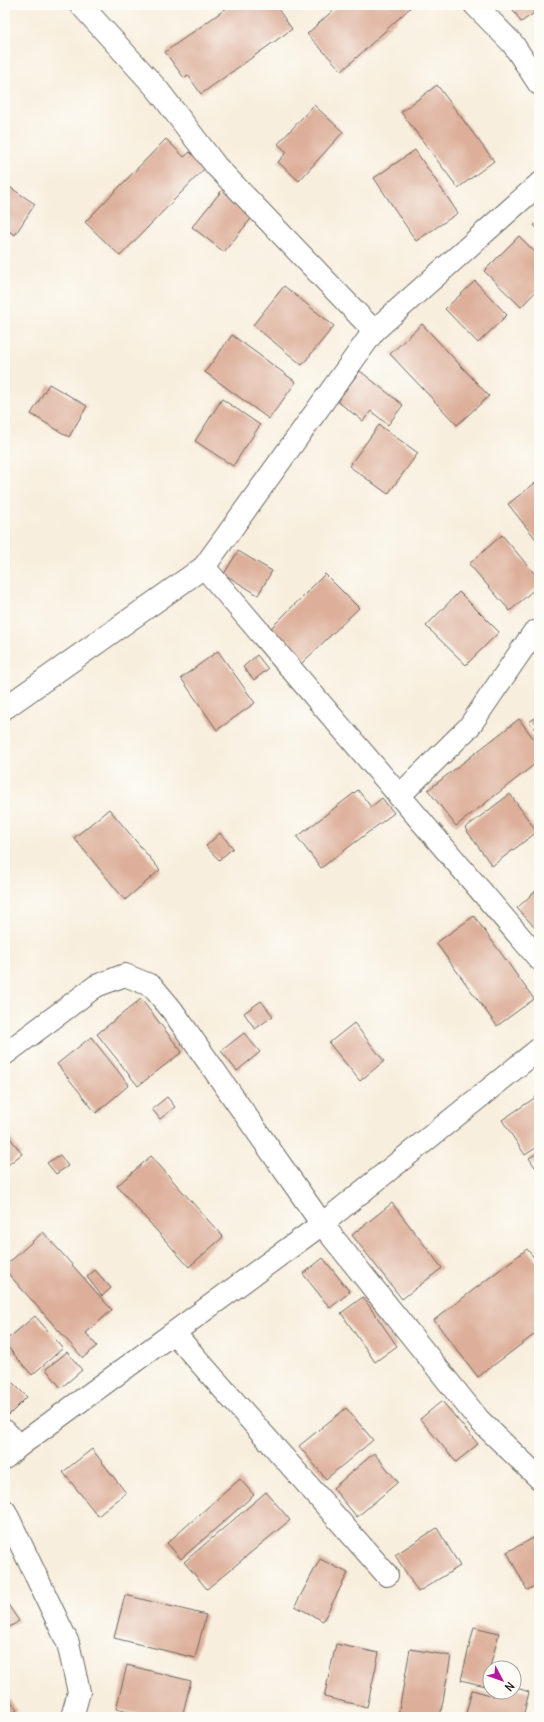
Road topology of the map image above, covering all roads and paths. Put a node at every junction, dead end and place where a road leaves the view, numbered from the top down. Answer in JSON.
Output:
{"nodes":[{"id":1,"x":81,"y":5,"type":"edge"},
{"id":2,"x":475,"y":5,"type":"edge"},
{"id":3,"x":539,"y":84,"type":"edge"},
{"id":4,"x":539,"y":184,"type":"edge"},
{"id":5,"x":374,"y":331,"type":"junction"},
{"id":6,"x":204,"y":567,"type":"junction"},
{"id":7,"x":534,"y":632,"type":"dead end"},
{"id":8,"x":5,"y":708,"type":"edge"},
{"id":9,"x":399,"y":796,"type":"junction"},
{"id":10,"x":539,"y":959,"type":"edge"},
{"id":11,"x":539,"y":1049,"type":"edge"},
{"id":12,"x":5,"y":1054,"type":"edge"},
{"id":13,"x":322,"y":1224,"type":"junction"},
{"id":14,"x":174,"y":1333,"type":"junction"},
{"id":15,"x":10,"y":1445,"type":"edge"},
{"id":16,"x":539,"y":1478,"type":"edge"},
{"id":17,"x":5,"y":1511,"type":"edge"},
{"id":18,"x":387,"y":1575,"type":"dead end"},
{"id":19,"x":72,"y":1717,"type":"edge"}],
"edges":[{"from":1,"to":5,"type":"street"},
{"from":2,"to":3,"type":"street"},
{"from":4,"to":5,"type":"street"},
{"from":5,"to":6,"type":"street"},
{"from":6,"to":8,"type":"street"},
{"from":6,"to":9,"type":"street"},
{"from":7,"to":9,"type":"street"},
{"from":9,"to":10,"type":"street"},
{"from":11,"to":13,"type":"street"},
{"from":12,"to":13,"type":"street"},
{"from":13,"to":14,"type":"street"},
{"from":13,"to":16,"type":"street"},
{"from":14,"to":15,"type":"street"},
{"from":14,"to":18,"type":"street"},
{"from":17,"to":19,"type":"street"}]}
